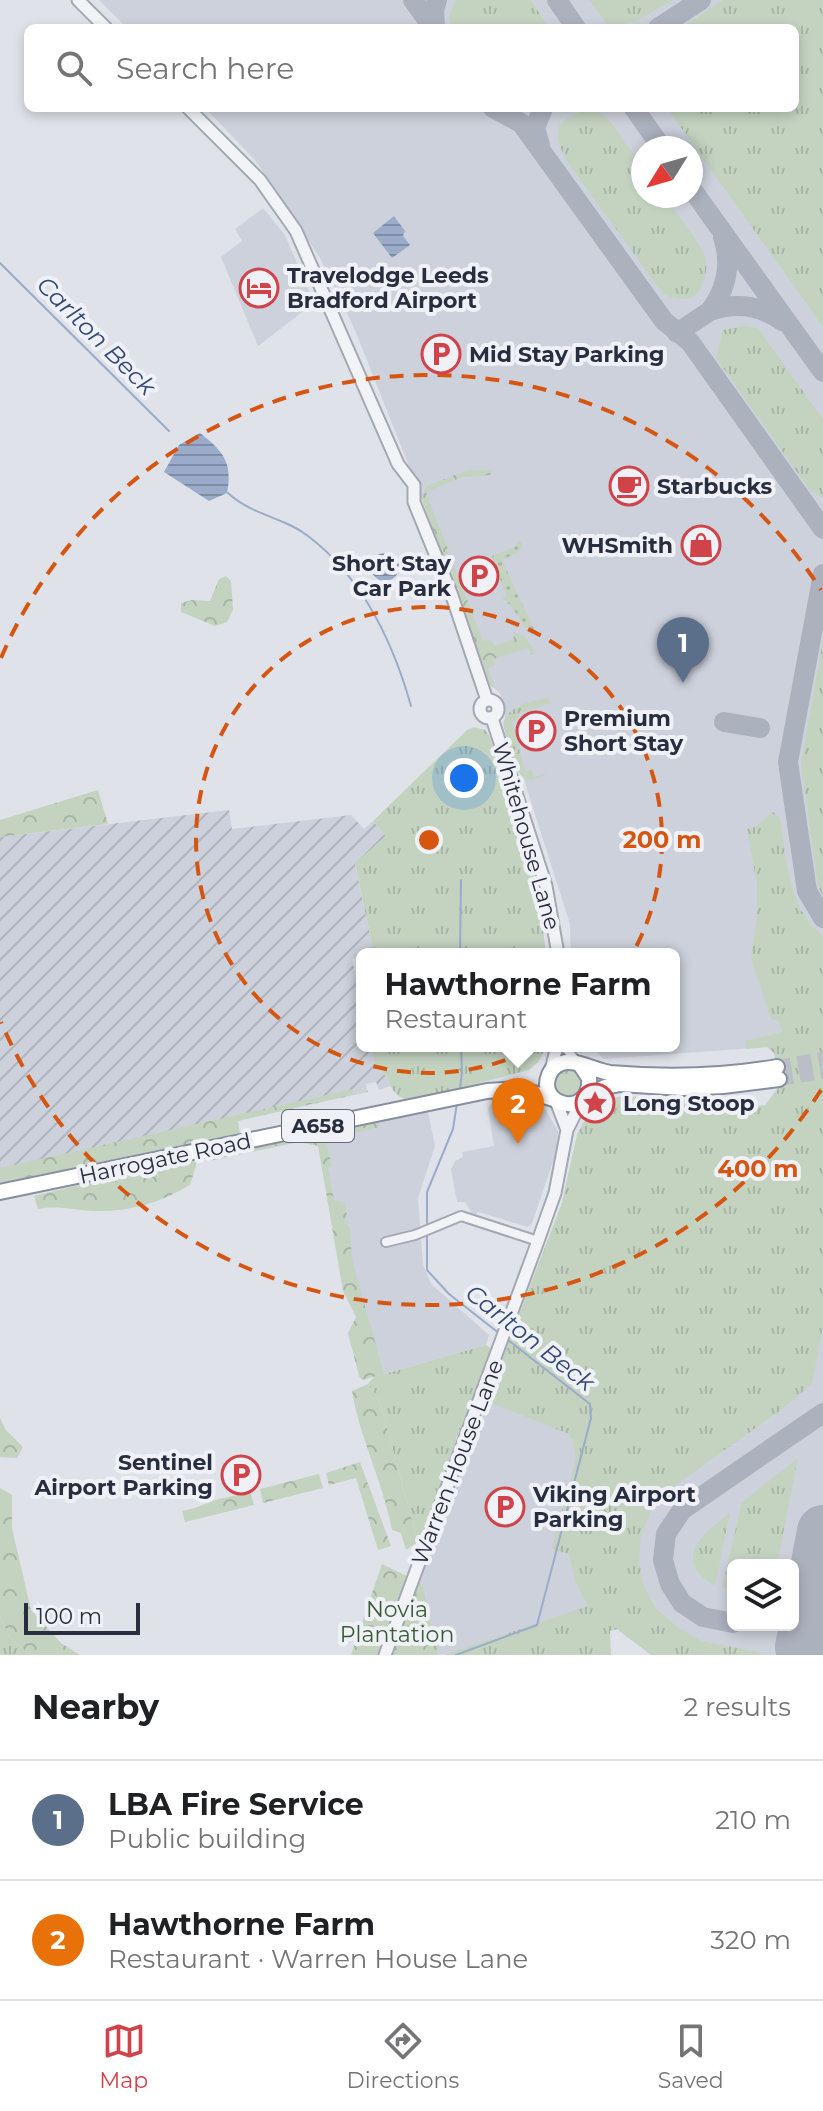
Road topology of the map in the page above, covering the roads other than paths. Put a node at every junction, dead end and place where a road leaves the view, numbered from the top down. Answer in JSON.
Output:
{"nodes":[{"id":1,"x":83,"y":3,"type":"edge"},
{"id":2,"x":102,"y":24,"type":"edge"},
{"id":3,"x":192,"y":112,"type":"edge"},
{"id":4,"x":557,"y":948,"type":"edge"},
{"id":5,"x":556,"y":1052,"type":"edge"},
{"id":6,"x":569,"y":1052,"type":"edge"},
{"id":7,"x":579,"y":1065,"type":"junction"},
{"id":8,"x":551,"y":1071,"type":"junction"},
{"id":9,"x":778,"y":1073,"type":"tunnel mouth"},
{"id":10,"x":682,"y":1082,"type":"junction"},
{"id":11,"x":519,"y":1089,"type":"junction"},
{"id":12,"x":582,"y":1099,"type":"junction"},
{"id":13,"x":555,"y":1100,"type":"junction"},
{"id":14,"x":567,"y":1130,"type":"junction"},
{"id":15,"x":0,"y":1192,"type":"edge"},
{"id":16,"x":538,"y":1241,"type":"junction"},
{"id":17,"x":386,"y":1242,"type":"dead end"},
{"id":18,"x":385,"y":1655,"type":"edge"}],
"edges":[{"from":1,"to":2,"type":"street"},
{"from":3,"to":4,"type":"street","name":"Whitehouse Lane"},
{"from":5,"to":8,"type":"street"},
{"from":6,"to":7,"type":"street"},
{"from":7,"to":8,"type":"highway"},
{"from":7,"to":10,"type":"highway"},
{"from":7,"to":12,"type":"highway"},
{"from":8,"to":11,"type":"highway","name":"Harrogate Road","number":"A658"},
{"from":8,"to":13,"type":"highway"},
{"from":9,"to":10,"type":"highway"},
{"from":10,"to":12,"type":"highway"},
{"from":11,"to":13,"type":"highway","name":"Harrogate Road","number":"A658"},
{"from":11,"to":15,"type":"highway","name":"Harrogate Road","number":"A658"},
{"from":12,"to":13,"type":"highway"},
{"from":12,"to":14,"type":"street","name":"Warren House Lane"},
{"from":13,"to":14,"type":"street"},
{"from":14,"to":16,"type":"street","name":"Warren House Lane"},
{"from":16,"to":17,"type":"street"},
{"from":16,"to":18,"type":"street","name":"Warren House Lane"}]}
